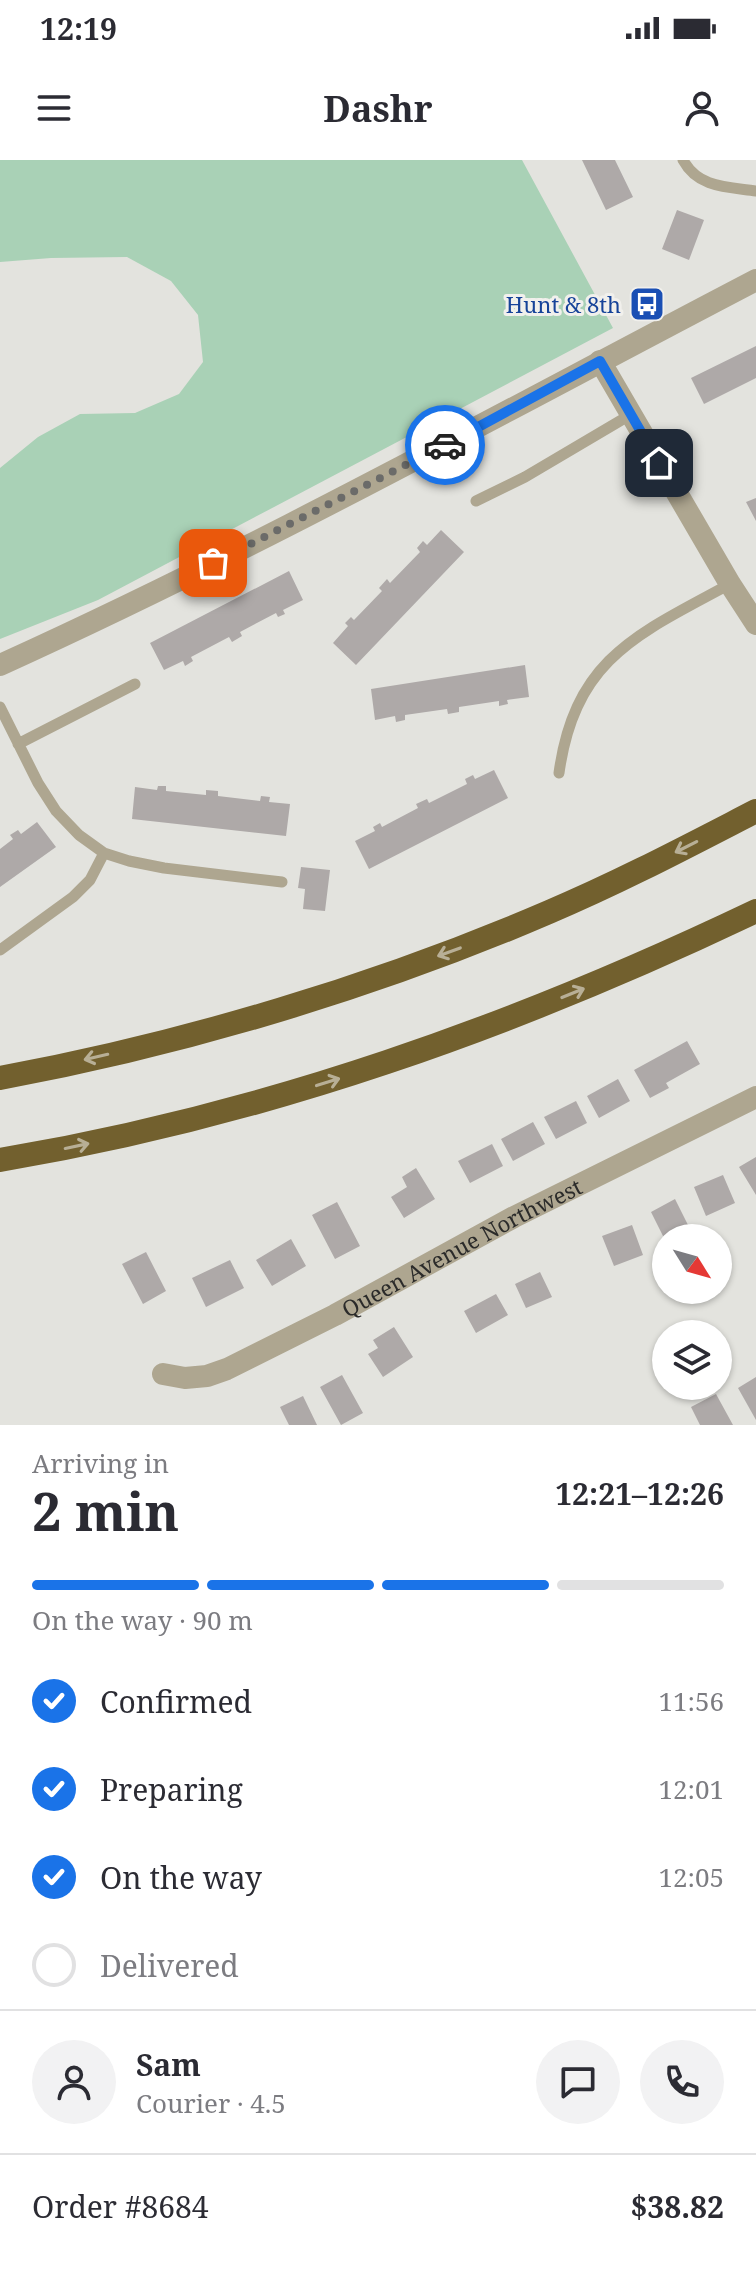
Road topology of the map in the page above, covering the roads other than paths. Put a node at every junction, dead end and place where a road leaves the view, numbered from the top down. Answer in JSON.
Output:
{"nodes":[{"id":1,"x":683,"y":160,"type":"edge"},
{"id":2,"x":756,"y":191,"type":"edge"},
{"id":3,"x":756,"y":280,"type":"edge"},
{"id":4,"x":600,"y":361,"type":"junction"},
{"id":5,"x":630,"y":415,"type":"junction"},
{"id":6,"x":476,"y":501,"type":"dead end"},
{"id":7,"x":730,"y":584,"type":"junction"},
{"id":8,"x":756,"y":624,"type":"edge"},
{"id":9,"x":0,"y":665,"type":"edge"},
{"id":10,"x":135,"y":684,"type":"dead end"},
{"id":11,"x":0,"y":707,"type":"edge"},
{"id":12,"x":18,"y":744,"type":"junction"},
{"id":13,"x":559,"y":773,"type":"dead end"},
{"id":14,"x":756,"y":811,"type":"edge"},
{"id":15,"x":104,"y":853,"type":"junction"},
{"id":16,"x":282,"y":882,"type":"dead end"},
{"id":17,"x":756,"y":911,"type":"edge"},
{"id":18,"x":0,"y":950,"type":"edge"},
{"id":19,"x":0,"y":1078,"type":"edge"},
{"id":20,"x":756,"y":1097,"type":"edge"},
{"id":21,"x":0,"y":1160,"type":"edge"},
{"id":22,"x":163,"y":1374,"type":"dead end"}],
"edges":[{"from":1,"to":2,"type":"lane"},
{"from":3,"to":4,"type":"street"},
{"from":4,"to":5,"type":"street"},
{"from":4,"to":9,"type":"street"},
{"from":5,"to":6,"type":"lane"},
{"from":5,"to":7,"type":"street"},
{"from":7,"to":8,"type":"street"},
{"from":7,"to":13,"type":"lane"},
{"from":10,"to":12,"type":"lane"},
{"from":11,"to":12,"type":"lane"},
{"from":12,"to":15,"type":"lane"},
{"from":14,"to":19,"type":"highway","one_way":true},
{"from":15,"to":16,"type":"lane"},
{"from":15,"to":18,"type":"lane"},
{"from":21,"to":17,"type":"highway","one_way":true},
{"from":20,"to":22,"type":"street","name":"Queen Avenue Northwest"}]}
